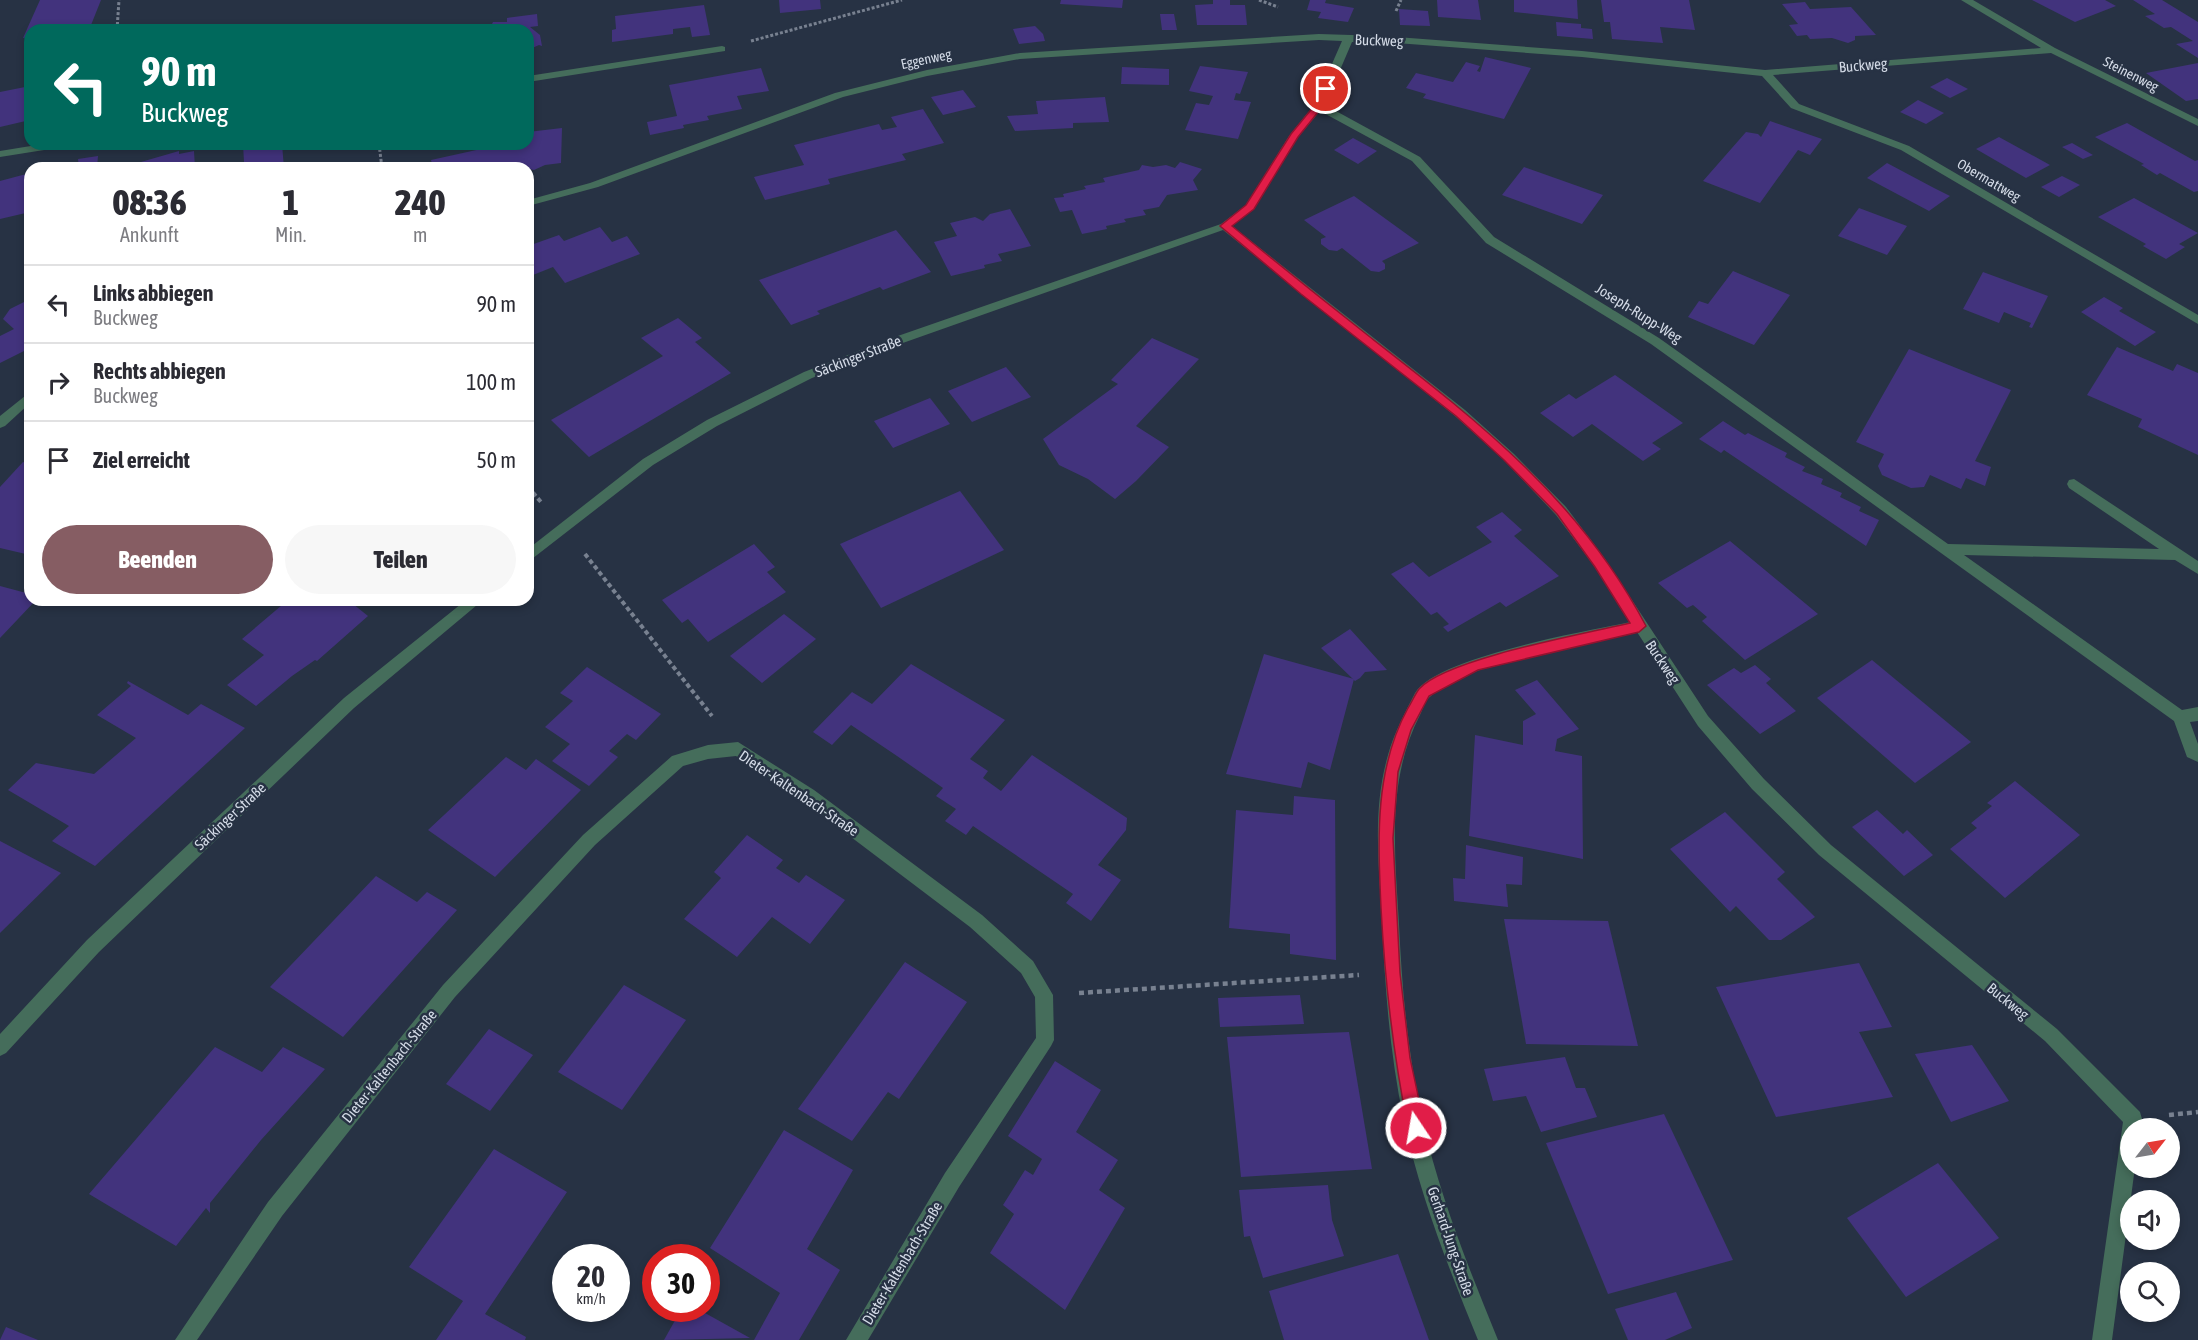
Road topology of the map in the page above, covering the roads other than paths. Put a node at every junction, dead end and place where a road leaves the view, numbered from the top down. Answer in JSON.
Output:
{"nodes":[{"id":1,"x":1966,"y":0,"type":"edge"},
{"id":2,"x":1348,"y":39,"type":"junction"},
{"id":3,"x":722,"y":49,"type":"road end"},
{"id":4,"x":2052,"y":50,"type":"junction"},
{"id":5,"x":1765,"y":73,"type":"junction"},
{"id":6,"x":534,"y":78,"type":"edge"},
{"id":7,"x":1319,"y":106,"type":"junction"},
{"id":8,"x":2198,"y":123,"type":"edge"},
{"id":9,"x":25,"y":150,"type":"edge"},
{"id":10,"x":0,"y":154,"type":"edge"},
{"id":11,"x":534,"y":201,"type":"edge"},
{"id":12,"x":1225,"y":226,"type":"junction"},
{"id":13,"x":2198,"y":320,"type":"edge"},
{"id":14,"x":24,"y":401,"type":"edge"},
{"id":15,"x":0,"y":423,"type":"edge"},
{"id":16,"x":2074,"y":484,"type":"dead end"},
{"id":17,"x":1943,"y":549,"type":"junction"},
{"id":18,"x":534,"y":552,"type":"edge"},
{"id":19,"x":2178,"y":555,"type":"junction"},
{"id":20,"x":2198,"y":568,"type":"edge"},
{"id":21,"x":469,"y":606,"type":"edge"},
{"id":22,"x":1639,"y":626,"type":"junction"},
{"id":23,"x":2198,"y":714,"type":"edge"},
{"id":24,"x":2180,"y":717,"type":"junction"},
{"id":25,"x":2198,"y":755,"type":"edge"},
{"id":26,"x":0,"y":1047,"type":"edge"},
{"id":27,"x":2122,"y":1118,"type":"edge"},
{"id":28,"x":2124,"y":1178,"type":"edge"},
{"id":29,"x":185,"y":1340,"type":"edge"},
{"id":30,"x":856,"y":1340,"type":"edge"},
{"id":31,"x":1488,"y":1340,"type":"edge"},
{"id":32,"x":2102,"y":1340,"type":"edge"}],
"edges":[{"from":1,"to":4,"type":"street","name":"Steinenweg"},
{"from":2,"to":5,"type":"street","name":"Buckweg"},
{"from":2,"to":7,"type":"street","name":"Buckweg"},
{"from":2,"to":11,"type":"street","name":"Eggenweg"},
{"from":3,"to":6,"type":"street"},
{"from":4,"to":5,"type":"street","name":"Buckweg"},
{"from":4,"to":8,"type":"street","name":"Steinenweg"},
{"from":5,"to":13,"type":"street","name":"Obermattweg"},
{"from":7,"to":12,"type":"street","name":"Buckweg"},
{"from":7,"to":17,"type":"street","name":"Joseph-Rupp-Weg"},
{"from":9,"to":10,"type":"street"},
{"from":12,"to":18,"type":"street","name":"Säckinger Straße"},
{"from":12,"to":22,"type":"street","name":"Buckweg"},
{"from":14,"to":15,"type":"street"},
{"from":16,"to":19,"type":"street"},
{"from":17,"to":19,"type":"street"},
{"from":17,"to":24,"type":"street","name":"Joseph-Rupp-Weg"},
{"from":19,"to":20,"type":"street"},
{"from":21,"to":26,"type":"street","name":"Säckinger Straße"},
{"from":22,"to":27,"type":"street","name":"Buckweg"},
{"from":22,"to":31,"type":"street","name":"Gerhard-Jung-Straße"},
{"from":23,"to":24,"type":"street"},
{"from":24,"to":25,"type":"street"},
{"from":28,"to":32,"type":"street"},
{"from":29,"to":30,"type":"street","name":"Dieter-Kaltenbach-Straße"}]}
